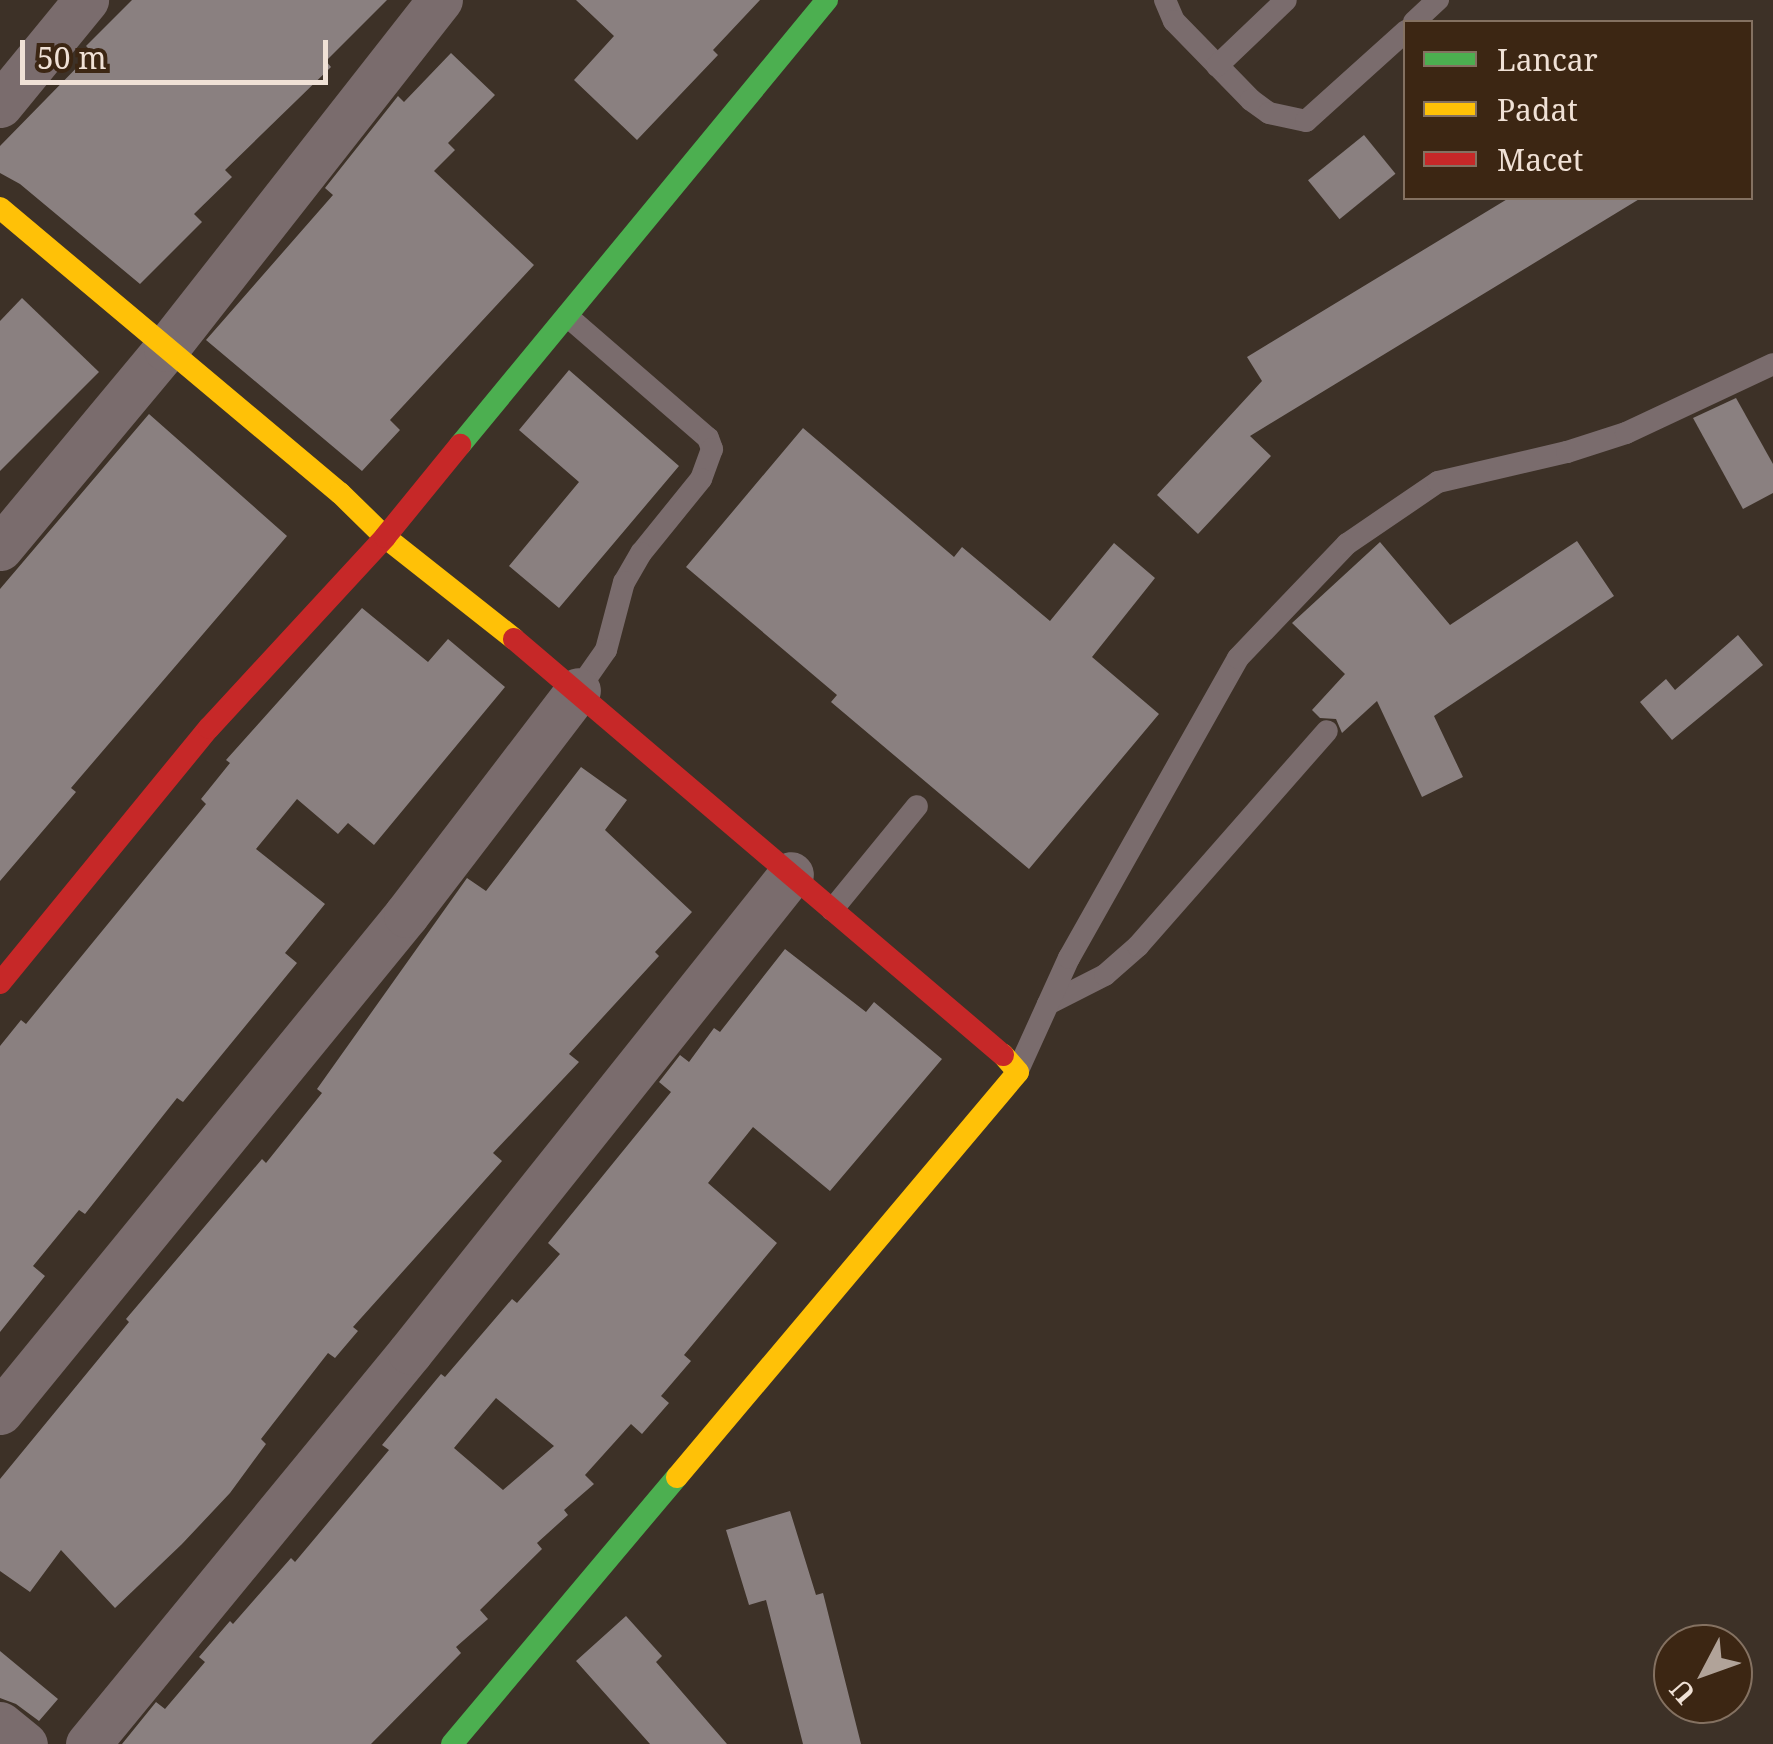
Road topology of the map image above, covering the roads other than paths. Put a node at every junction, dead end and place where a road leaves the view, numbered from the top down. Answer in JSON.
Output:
{"nodes":[{"id":1,"x":86,"y":0,"type":"edge"},
{"id":2,"x":440,"y":0,"type":"edge"},
{"id":3,"x":826,"y":0,"type":"edge"},
{"id":4,"x":1165,"y":0,"type":"edge"},
{"id":5,"x":1286,"y":0,"type":"edge"},
{"id":6,"x":1438,"y":0,"type":"edge"},
{"id":7,"x":1416,"y":20,"type":"edge"},
{"id":8,"x":1403,"y":34,"type":"edge"},
{"id":9,"x":1217,"y":66,"type":"junction"},
{"id":10,"x":0,"y":105,"type":"edge"},
{"id":11,"x":0,"y":208,"type":"edge"},
{"id":12,"x":567,"y":316,"type":"junction"},
{"id":13,"x":166,"y":349,"type":"junction"},
{"id":14,"x":1773,"y":364,"type":"edge"},
{"id":15,"x":386,"y":537,"type":"junction"},
{"id":16,"x":0,"y":548,"type":"edge"},
{"id":17,"x":578,"y":690,"type":"junction"},
{"id":18,"x":1327,"y":731,"type":"dead end"},
{"id":19,"x":918,"y":806,"type":"dead end"},
{"id":20,"x":791,"y":874,"type":"junction"},
{"id":21,"x":832,"y":910,"type":"junction"},
{"id":22,"x":0,"y":983,"type":"edge"},
{"id":23,"x":1048,"y":1004,"type":"junction"},
{"id":24,"x":1018,"y":1072,"type":"junction"},
{"id":25,"x":0,"y":1412,"type":"edge"},
{"id":26,"x":0,"y":1724,"type":"edge"},
{"id":27,"x":25,"y":1744,"type":"edge"},
{"id":28,"x":88,"y":1744,"type":"edge"},
{"id":29,"x":452,"y":1744,"type":"edge"}],
"edges":[{"from":1,"to":10,"type":"street"},
{"from":2,"to":13,"type":"street"},
{"from":3,"to":12,"type":"street"},
{"from":4,"to":9,"type":"lane"},
{"from":5,"to":9,"type":"lane"},
{"from":6,"to":7,"type":"lane"},
{"from":8,"to":9,"type":"lane"},
{"from":11,"to":13,"type":"street"},
{"from":12,"to":15,"type":"street"},
{"from":12,"to":17,"type":"lane"},
{"from":13,"to":15,"type":"street"},
{"from":13,"to":16,"type":"street"},
{"from":14,"to":23,"type":"lane"},
{"from":15,"to":17,"type":"street"},
{"from":15,"to":22,"type":"street"},
{"from":17,"to":20,"type":"street"},
{"from":17,"to":25,"type":"street"},
{"from":18,"to":23,"type":"lane"},
{"from":19,"to":21,"type":"lane"},
{"from":20,"to":21,"type":"street"},
{"from":20,"to":28,"type":"street"},
{"from":21,"to":24,"type":"street"},
{"from":23,"to":24,"type":"lane"},
{"from":24,"to":29,"type":"street"},
{"from":26,"to":27,"type":"street"}]}
